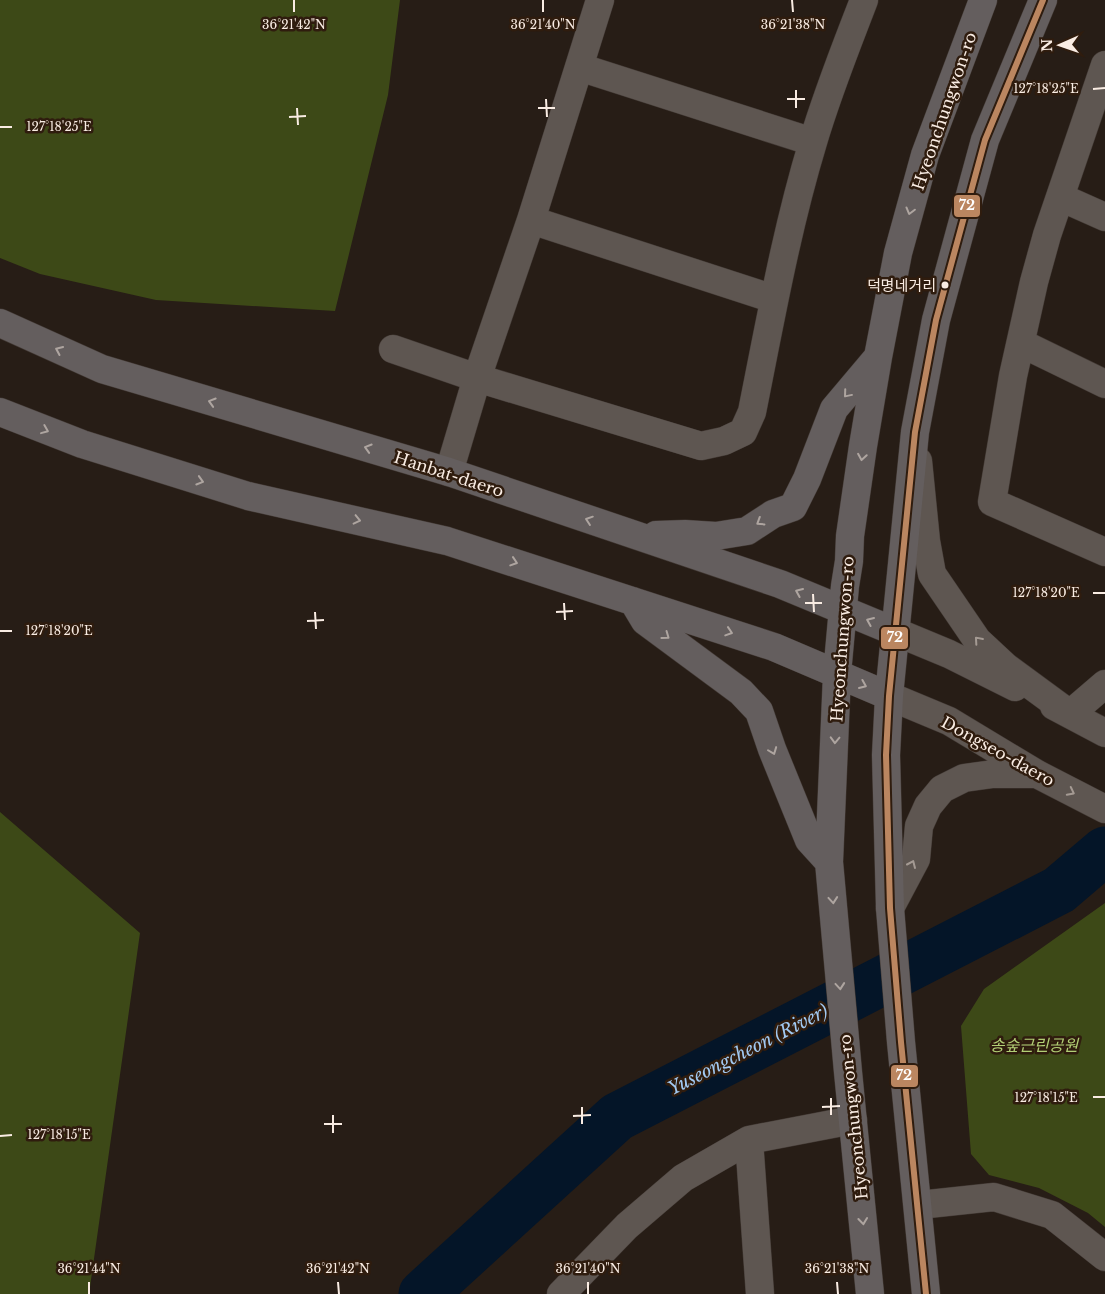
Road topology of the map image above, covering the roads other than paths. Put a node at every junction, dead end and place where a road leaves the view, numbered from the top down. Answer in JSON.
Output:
{"nodes":[{"id":1,"x":600,"y":0,"type":"edge"},
{"id":2,"x":864,"y":0,"type":"edge"},
{"id":3,"x":983,"y":0,"type":"edge"},
{"id":4,"x":1043,"y":0,"type":"edge"},
{"id":5,"x":1105,"y":65,"type":"edge"},
{"id":6,"x":579,"y":67,"type":"junction"},
{"id":7,"x":813,"y":142,"type":"junction"},
{"id":8,"x":1060,"y":197,"type":"junction"},
{"id":9,"x":1105,"y":217,"type":"edge"},
{"id":10,"x":530,"y":220,"type":"junction"},
{"id":11,"x":774,"y":299,"type":"junction"},
{"id":12,"x":0,"y":323,"type":"edge"},
{"id":13,"x":1020,"y":343,"type":"junction"},
{"id":14,"x":393,"y":349,"type":"dead end"},
{"id":15,"x":878,"y":357,"type":"junction"},
{"id":16,"x":477,"y":378,"type":"junction"},
{"id":17,"x":1105,"y":384,"type":"edge"},
{"id":18,"x":0,"y":412,"type":"edge"},
{"id":19,"x":915,"y":432,"type":"junction"},
{"id":20,"x":449,"y":472,"type":"junction"},
{"id":21,"x":635,"y":536,"type":"junction"},
{"id":22,"x":1105,"y":552,"type":"edge"},
{"id":23,"x":633,"y":601,"type":"junction"},
{"id":24,"x":844,"y":610,"type":"junction"},
{"id":25,"x":896,"y":632,"type":"junction"},
{"id":26,"x":837,"y":674,"type":"junction"},
{"id":27,"x":1105,"y":684,"type":"edge"},
{"id":28,"x":889,"y":696,"type":"junction"},
{"id":29,"x":1089,"y":724,"type":"edge"},
{"id":30,"x":1037,"y":774,"type":"junction"},
{"id":31,"x":1105,"y":809,"type":"edge"},
{"id":32,"x":830,"y":862,"type":"junction"},
{"id":33,"x":890,"y":908,"type":"junction"},
{"id":34,"x":853,"y":1120,"type":"junction"},
{"id":35,"x":749,"y":1140,"type":"junction"},
{"id":36,"x":919,"y":1205,"type":"junction"},
{"id":37,"x":1105,"y":1257,"type":"edge"},
{"id":38,"x":570,"y":1289,"type":"edge"},
{"id":39,"x":760,"y":1294,"type":"edge"},
{"id":40,"x":870,"y":1294,"type":"edge"},
{"id":41,"x":926,"y":1294,"type":"edge"}],
"edges":[{"from":1,"to":6,"type":"street"},
{"from":2,"to":7,"type":"street"},
{"from":3,"to":15,"type":"main road","name":"Hyeonchungwon-ro","one_way":true},
{"from":4,"to":19,"type":"main road"},
{"from":5,"to":8,"type":"street"},
{"from":6,"to":7,"type":"street"},
{"from":6,"to":10,"type":"street"},
{"from":7,"to":11,"type":"street"},
{"from":8,"to":9,"type":"street"},
{"from":8,"to":13,"type":"street"},
{"from":10,"to":11,"type":"street"},
{"from":10,"to":16,"type":"street"},
{"from":11,"to":16,"type":"street"},
{"from":20,"to":12,"type":"main road","name":"Hanbat-daero","one_way":true},
{"from":13,"to":17,"type":"street"},
{"from":13,"to":22,"type":"street"},
{"from":14,"to":16,"type":"street"},
{"from":15,"to":21,"type":"main road","one_way":true},
{"from":15,"to":24,"type":"main road","name":"Hyeonchungwon-ro","one_way":true},
{"from":16,"to":20,"type":"street"},
{"from":18,"to":23,"type":"main road","one_way":true},
{"from":19,"to":25,"type":"main road"},
{"from":29,"to":19,"type":"street","one_way":true},
{"from":21,"to":20,"type":"main road","name":"Hanbat-daero","one_way":true},
{"from":24,"to":21,"type":"main road","name":"Hanbat-daero","one_way":true},
{"from":23,"to":26,"type":"main road","one_way":true},
{"from":23,"to":32,"type":"main road","one_way":true},
{"from":25,"to":24,"type":"main road","name":"Hanbat-daero","one_way":true},
{"from":24,"to":26,"type":"main road","name":"Hyeonchungwon-ro"},
{"from":25,"to":28,"type":"main road"},
{"from":25,"to":29,"type":"street"},
{"from":26,"to":28,"type":"main road","one_way":true},
{"from":26,"to":32,"type":"main road","name":"Hyeonchungwon-ro","one_way":true},
{"from":27,"to":29,"type":"street"},
{"from":28,"to":30,"type":"street","name":"Dongseo-daero"},
{"from":28,"to":33,"type":"main road"},
{"from":30,"to":31,"type":"street","name":"Dongseo-daero","one_way":true},
{"from":33,"to":30,"type":"street","one_way":true},
{"from":32,"to":34,"type":"main road","name":"Hyeonchungwon-ro","one_way":true},
{"from":33,"to":36,"type":"main road"},
{"from":34,"to":35,"type":"street"},
{"from":34,"to":40,"type":"main road","name":"Hyeonchungwon-ro","one_way":true},
{"from":35,"to":38,"type":"street"},
{"from":35,"to":39,"type":"street"},
{"from":36,"to":37,"type":"street"},
{"from":36,"to":41,"type":"main road"}]}
